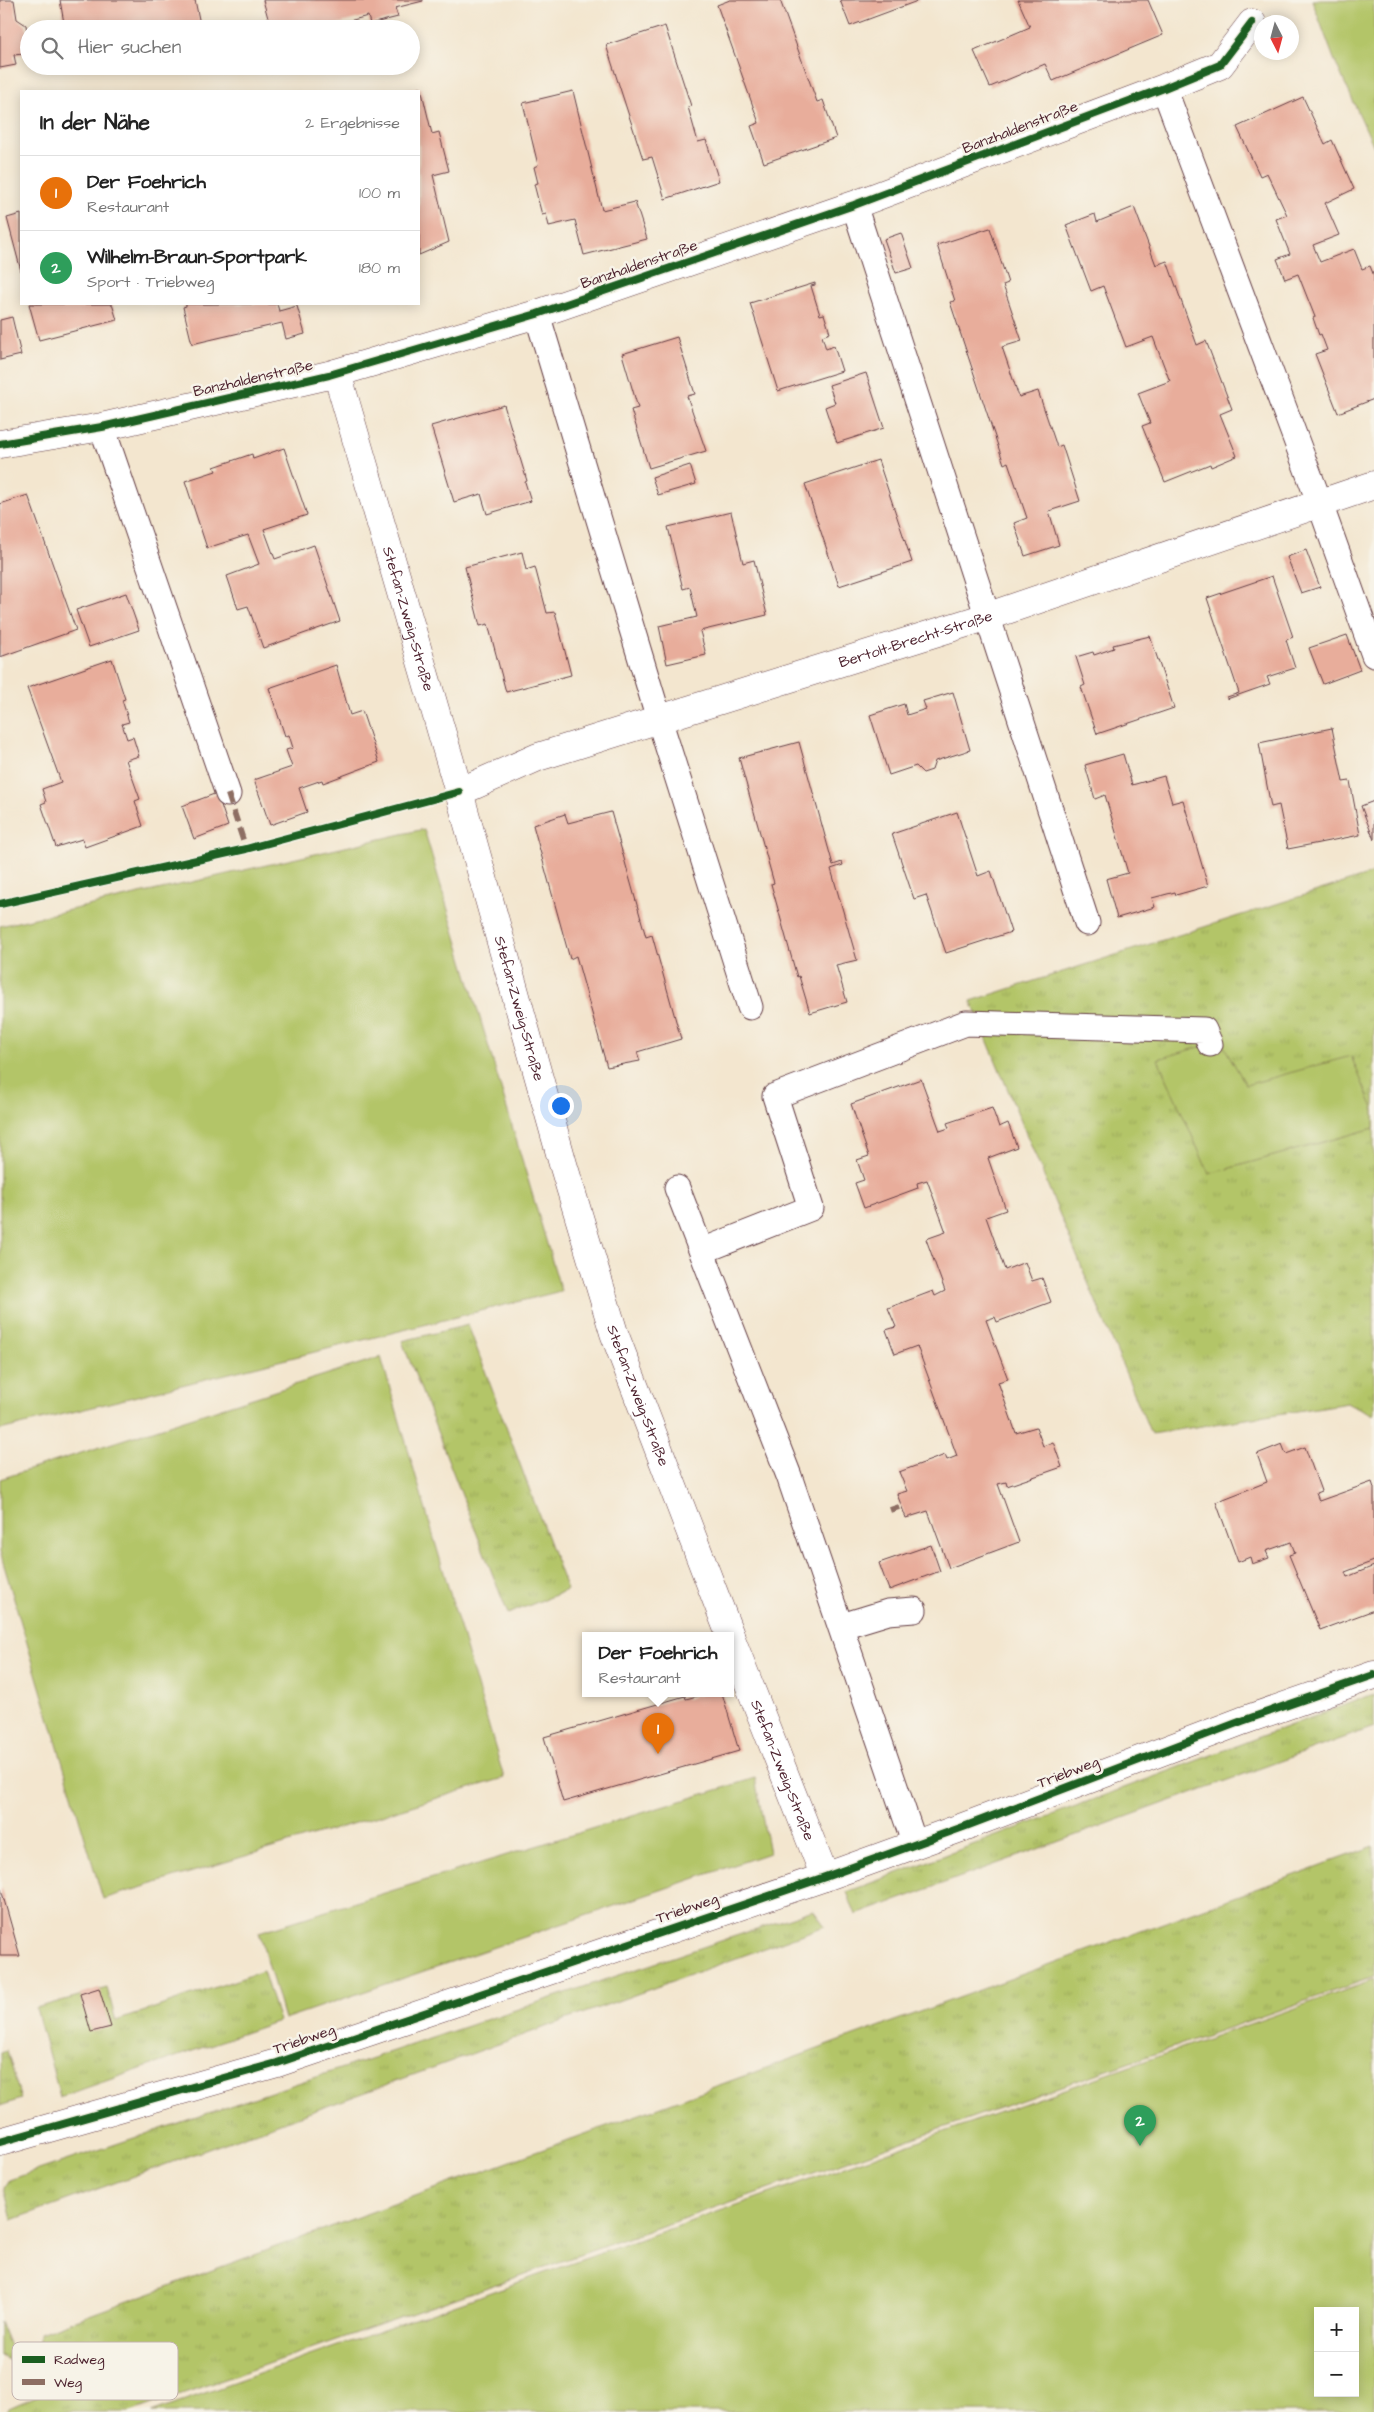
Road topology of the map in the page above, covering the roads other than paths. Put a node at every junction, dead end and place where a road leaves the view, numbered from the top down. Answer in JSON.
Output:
{"nodes":[{"id":1,"x":1252,"y":24,"type":"dead end"},
{"id":2,"x":1164,"y":88,"type":"junction"},
{"id":3,"x":854,"y":205,"type":"junction"},
{"id":4,"x":537,"y":314,"type":"junction"},
{"id":5,"x":337,"y":373,"type":"junction"},
{"id":6,"x":102,"y":426,"type":"junction"},
{"id":7,"x":0,"y":444,"type":"edge"},
{"id":8,"x":1374,"y":485,"type":"edge"},
{"id":9,"x":1320,"y":504,"type":"junction"},
{"id":10,"x":989,"y":616,"type":"junction"},
{"id":11,"x":1374,"y":655,"type":"edge"},
{"id":12,"x":659,"y":718,"type":"junction"},
{"id":13,"x":459,"y":792,"type":"junction"},
{"id":14,"x":228,"y":794,"type":"dead end"},
{"id":15,"x":1087,"y":923,"type":"dead end"},
{"id":16,"x":750,"y":1007,"type":"dead end"},
{"id":17,"x":1210,"y":1044,"type":"dead end"},
{"id":18,"x":677,"y":1188,"type":"dead end"},
{"id":19,"x":702,"y":1251,"type":"junction"},
{"id":20,"x":914,"y":1610,"type":"dead end"},
{"id":21,"x":842,"y":1626,"type":"junction"},
{"id":22,"x":729,"y":1632,"type":"edge"},
{"id":23,"x":734,"y":1645,"type":"edge"},
{"id":24,"x":1374,"y":1675,"type":"edge"},
{"id":25,"x":915,"y":1844,"type":"junction"},
{"id":26,"x":825,"y":1876,"type":"junction"},
{"id":27,"x":0,"y":2142,"type":"edge"}],
"edges":[{"from":1,"to":2,"type":"street","name":"Banzhaldenstraße"},
{"from":2,"to":3,"type":"street","name":"Banzhaldenstraße"},
{"from":2,"to":9,"type":"lane"},
{"from":3,"to":4,"type":"street","name":"Banzhaldenstraße"},
{"from":3,"to":10,"type":"lane"},
{"from":4,"to":5,"type":"street","name":"Banzhaldenstraße"},
{"from":4,"to":12,"type":"lane"},
{"from":5,"to":6,"type":"street","name":"Banzhaldenstraße"},
{"from":5,"to":13,"type":"street","name":"Stefan-Zweig-Straße"},
{"from":6,"to":7,"type":"street","name":"Banzhaldenstraße"},
{"from":6,"to":14,"type":"lane"},
{"from":8,"to":9,"type":"street","name":"Bertolt-Brecht-Straße"},
{"from":9,"to":10,"type":"street","name":"Bertolt-Brecht-Straße"},
{"from":9,"to":11,"type":"lane"},
{"from":10,"to":12,"type":"street","name":"Bertolt-Brecht-Straße"},
{"from":10,"to":15,"type":"lane"},
{"from":12,"to":13,"type":"street","name":"Bertolt-Brecht-Straße"},
{"from":12,"to":16,"type":"lane"},
{"from":13,"to":22,"type":"street","name":"Stefan-Zweig-Straße"},
{"from":17,"to":19,"type":"lane"},
{"from":18,"to":19,"type":"lane"},
{"from":19,"to":21,"type":"lane"},
{"from":20,"to":21,"type":"lane"},
{"from":21,"to":25,"type":"lane"},
{"from":23,"to":26,"type":"street","name":"Stefan-Zweig-Straße"},
{"from":24,"to":25,"type":"street","name":"Triebweg"},
{"from":25,"to":26,"type":"street","name":"Triebweg"},
{"from":26,"to":27,"type":"street","name":"Triebweg"}]}
